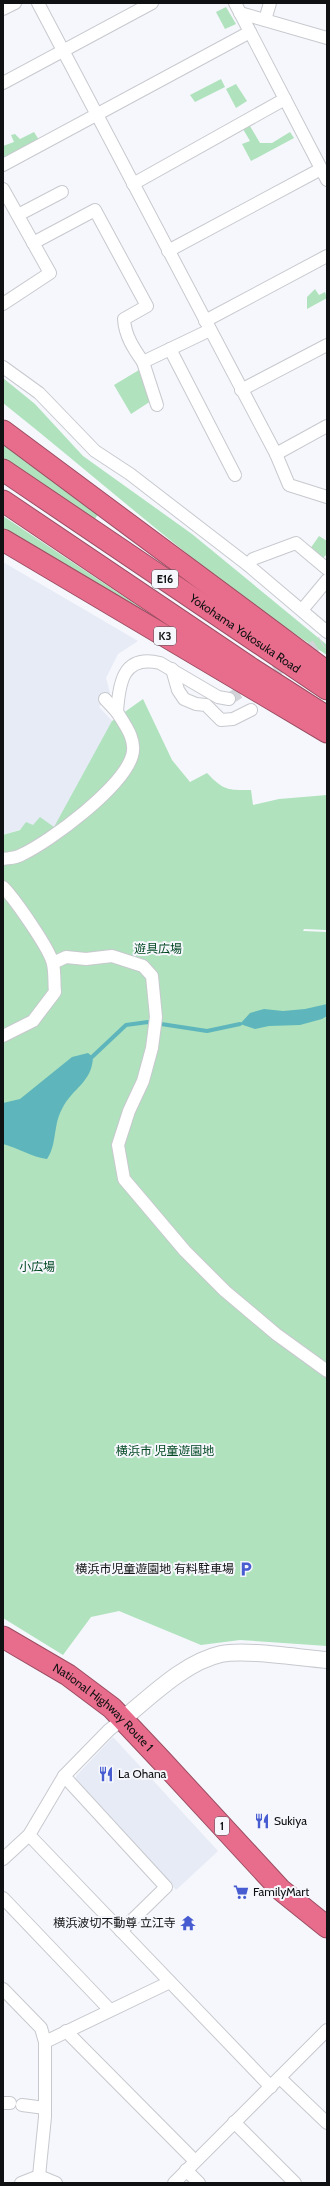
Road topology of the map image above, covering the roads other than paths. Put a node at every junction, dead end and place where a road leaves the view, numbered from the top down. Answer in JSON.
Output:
{"nodes":[{"id":1,"x":15,"y":3,"type":"edge"},
{"id":2,"x":38,"y":3,"type":"edge"},
{"id":3,"x":152,"y":3,"type":"edge"},
{"id":4,"x":270,"y":3,"type":"edge"},
{"id":5,"x":237,"y":8,"type":"edge"},
{"id":6,"x":3,"y":9,"type":"edge"},
{"id":7,"x":265,"y":20,"type":"junction"},
{"id":8,"x":250,"y":32,"type":"junction"},
{"id":9,"x":327,"y":38,"type":"edge"},
{"id":10,"x":63,"y":50,"type":"junction"},
{"id":11,"x":3,"y":82,"type":"edge"},
{"id":12,"x":285,"y":99,"type":"junction"},
{"id":13,"x":96,"y":114,"type":"junction"},
{"id":14,"x":3,"y":165,"type":"edge"},
{"id":15,"x":324,"y":174,"type":"edge"},
{"id":16,"x":133,"y":184,"type":"junction"},
{"id":17,"x":3,"y":189,"type":"edge"},
{"id":18,"x":62,"y":192,"type":"dead end"},
{"id":19,"x":18,"y":215,"type":"junction"},
{"id":20,"x":33,"y":243,"type":"junction"},
{"id":21,"x":168,"y":251,"type":"junction"},
{"id":22,"x":327,"y":256,"type":"edge"},
{"id":23,"x":3,"y":304,"type":"edge"},
{"id":24,"x":207,"y":326,"type":"junction"},
{"id":25,"x":327,"y":345,"type":"edge"},
{"id":26,"x":170,"y":349,"type":"junction"},
{"id":27,"x":142,"y":362,"type":"junction"},
{"id":28,"x":3,"y":367,"type":"edge"},
{"id":29,"x":241,"y":390,"type":"junction"},
{"id":30,"x":157,"y":405,"type":"dead end"},
{"id":31,"x":327,"y":426,"type":"edge"},
{"id":32,"x":3,"y":432,"type":"edge"},
{"id":33,"x":276,"y":454,"type":"junction"},
{"id":34,"x":3,"y":470,"type":"edge"},
{"id":35,"x":235,"y":475,"type":"dead end"},
{"id":36,"x":327,"y":498,"type":"edge"},
{"id":37,"x":3,"y":501,"type":"edge"},
{"id":38,"x":3,"y":540,"type":"edge"},
{"id":39,"x":248,"y":565,"type":"junction"},
{"id":40,"x":327,"y":569,"type":"edge"},
{"id":41,"x":327,"y":580,"type":"edge"},
{"id":42,"x":302,"y":610,"type":"junction"},
{"id":43,"x":325,"y":637,"type":"edge"},
{"id":44,"x":172,"y":669,"type":"junction"},
{"id":45,"x":327,"y":672,"type":"edge"},
{"id":46,"x":327,"y":689,"type":"edge"},
{"id":47,"x":105,"y":699,"type":"dead end"},
{"id":48,"x":229,"y":699,"type":"dead end"},
{"id":49,"x":251,"y":710,"type":"dead end"},
{"id":50,"x":117,"y":712,"type":"junction"},
{"id":51,"x":327,"y":717,"type":"edge"},
{"id":52,"x":327,"y":732,"type":"edge"},
{"id":53,"x":3,"y":859,"type":"edge"},
{"id":54,"x":3,"y":887,"type":"edge"},
{"id":55,"x":53,"y":963,"type":"junction"},
{"id":56,"x":3,"y":1036,"type":"edge"},
{"id":57,"x":327,"y":1371,"type":"edge"},
{"id":58,"x":3,"y":1637,"type":"edge"},
{"id":59,"x":327,"y":1660,"type":"edge"},
{"id":60,"x":123,"y":1719,"type":"junction"},
{"id":61,"x":64,"y":1776,"type":"junction"},
{"id":62,"x":29,"y":1835,"type":"junction"},
{"id":63,"x":3,"y":1859,"type":"edge"},
{"id":64,"x":3,"y":1898,"type":"edge"},
{"id":65,"x":327,"y":1927,"type":"edge"},
{"id":66,"x":121,"y":1931,"type":"junction"},
{"id":67,"x":170,"y":1982,"type":"junction"},
{"id":68,"x":3,"y":1989,"type":"edge"},
{"id":69,"x":110,"y":2010,"type":"junction"},
{"id":70,"x":66,"y":2031,"type":"junction"},
{"id":71,"x":325,"y":2036,"type":"edge"},
{"id":72,"x":45,"y":2042,"type":"junction"},
{"id":73,"x":280,"y":2078,"type":"junction"},
{"id":74,"x":271,"y":2087,"type":"junction"},
{"id":75,"x":22,"y":2105,"type":"dead end"},
{"id":76,"x":45,"y":2108,"type":"junction"},
{"id":77,"x":234,"y":2122,"type":"junction"},
{"id":78,"x":327,"y":2123,"type":"edge"},
{"id":79,"x":195,"y":2161,"type":"junction"},
{"id":80,"x":186,"y":2170,"type":"junction"},
{"id":81,"x":39,"y":2176,"type":"junction"},
{"id":82,"x":21,"y":2183,"type":"edge"},
{"id":83,"x":56,"y":2183,"type":"edge"},
{"id":84,"x":174,"y":2183,"type":"edge"},
{"id":85,"x":199,"y":2183,"type":"edge"},
{"id":86,"x":295,"y":2183,"type":"edge"}],
"edges":[{"from":1,"to":6,"type":"street"},
{"from":2,"to":10,"type":"street"},
{"from":3,"to":10,"type":"street"},
{"from":4,"to":7,"type":"street"},
{"from":5,"to":7,"type":"street"},
{"from":5,"to":8,"type":"street"},
{"from":7,"to":9,"type":"street"},
{"from":8,"to":12,"type":"street"},
{"from":8,"to":13,"type":"street"},
{"from":10,"to":11,"type":"street"},
{"from":10,"to":13,"type":"street"},
{"from":12,"to":15,"type":"street"},
{"from":12,"to":16,"type":"street"},
{"from":13,"to":14,"type":"street"},
{"from":13,"to":16,"type":"street"},
{"from":15,"to":21,"type":"street"},
{"from":16,"to":21,"type":"street"},
{"from":17,"to":19,"type":"street"},
{"from":18,"to":19,"type":"street"},
{"from":19,"to":20,"type":"street"},
{"from":20,"to":23,"type":"street"},
{"from":20,"to":27,"type":"street"},
{"from":21,"to":24,"type":"street"},
{"from":22,"to":24,"type":"street"},
{"from":24,"to":26,"type":"street"},
{"from":24,"to":29,"type":"street"},
{"from":25,"to":29,"type":"street"},
{"from":26,"to":27,"type":"street"},
{"from":26,"to":35,"type":"street"},
{"from":27,"to":30,"type":"street"},
{"from":28,"to":39,"type":"street"},
{"from":29,"to":33,"type":"street"},
{"from":31,"to":33,"type":"street"},
{"from":32,"to":45,"type":"highway"},
{"from":33,"to":36,"type":"street"},
{"from":34,"to":46,"type":"highway","name":"Yokohama Yokosuka Road","number":"E16"},
{"from":37,"to":51,"type":"highway","name":"Yokohama Yokosuka Road","number":"E16"},
{"from":38,"to":52,"type":"highway","number":"K3"},
{"from":39,"to":40,"type":"street"},
{"from":39,"to":42,"type":"street"},
{"from":41,"to":42,"type":"street"},
{"from":42,"to":43,"type":"street"},
{"from":44,"to":48,"type":"street"},
{"from":44,"to":49,"type":"street"},
{"from":44,"to":50,"type":"street"},
{"from":47,"to":50,"type":"street"},
{"from":50,"to":53,"type":"street"},
{"from":54,"to":55,"type":"street"},
{"from":55,"to":56,"type":"street"},
{"from":55,"to":57,"type":"street"},
{"from":58,"to":60,"type":"highway","name":"National Highway Route 1","number":"1"},
{"from":59,"to":60,"type":"street"},
{"from":60,"to":61,"type":"street"},
{"from":60,"to":65,"type":"highway","name":"National Highway Route 1","number":"1"},
{"from":61,"to":62,"type":"street"},
{"from":61,"to":66,"type":"street"},
{"from":62,"to":63,"type":"street"},
{"from":62,"to":66,"type":"street"},
{"from":64,"to":69,"type":"street"},
{"from":66,"to":67,"type":"street"},
{"from":67,"to":69,"type":"street"},
{"from":67,"to":74,"type":"street"},
{"from":68,"to":72,"type":"street"},
{"from":69,"to":70,"type":"street"},
{"from":70,"to":72,"type":"street"},
{"from":70,"to":79,"type":"street"},
{"from":71,"to":73,"type":"street"},
{"from":72,"to":76,"type":"street"},
{"from":73,"to":74,"type":"street"},
{"from":73,"to":78,"type":"street"},
{"from":74,"to":77,"type":"street"},
{"from":75,"to":76,"type":"street"},
{"from":76,"to":81,"type":"street"},
{"from":77,"to":79,"type":"street"},
{"from":77,"to":86,"type":"street"},
{"from":79,"to":80,"type":"street"},
{"from":80,"to":84,"type":"street"},
{"from":80,"to":85,"type":"street"},
{"from":81,"to":82,"type":"street"},
{"from":81,"to":83,"type":"street"}]}
